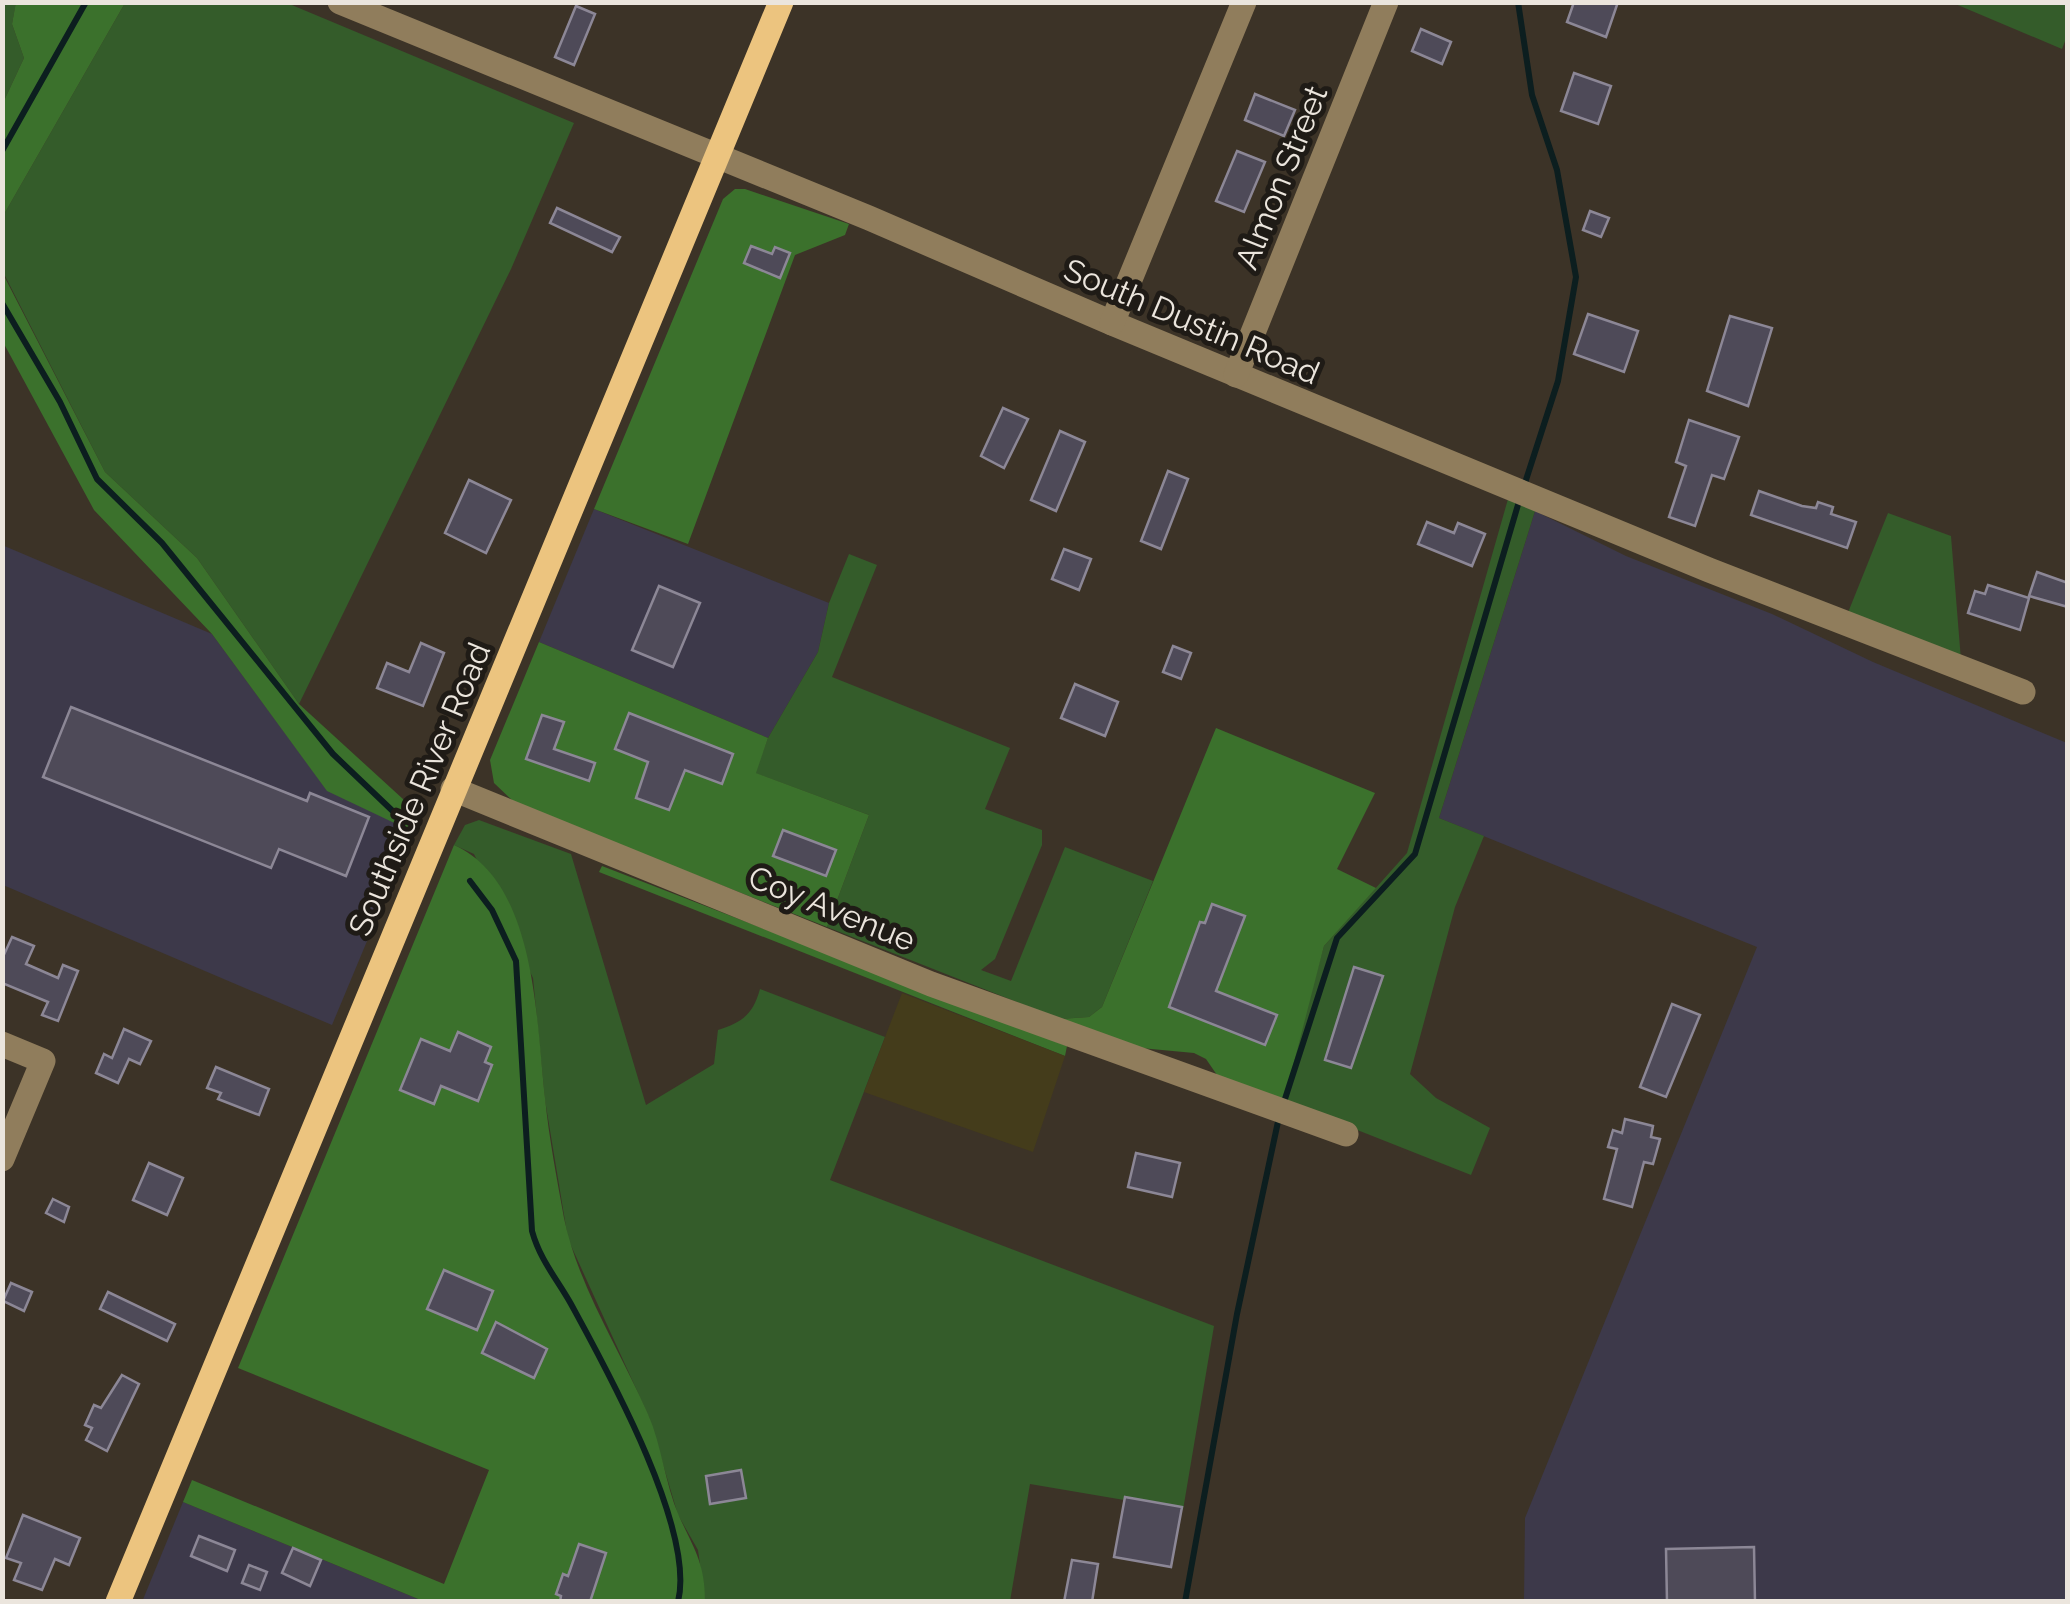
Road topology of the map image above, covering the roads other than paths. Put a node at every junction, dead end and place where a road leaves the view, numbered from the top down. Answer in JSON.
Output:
{"nodes":[{"id":1,"x":340,"y":2,"type":"edge"},
{"id":2,"x":781,"y":2,"type":"edge"},
{"id":3,"x":1244,"y":2,"type":"edge"},
{"id":4,"x":1386,"y":2,"type":"edge"},
{"id":5,"x":716,"y":159,"type":"junction"},
{"id":6,"x":1112,"y":323,"type":"junction"},
{"id":7,"x":1236,"y":375,"type":"junction"},
{"id":8,"x":2023,"y":692,"type":"dead end"},
{"id":9,"x":454,"y":789,"type":"junction"},
{"id":10,"x":2,"y":1044,"type":"edge"},
{"id":11,"x":1346,"y":1134,"type":"dead end"},
{"id":12,"x":2,"y":1159,"type":"edge"},
{"id":13,"x":118,"y":1602,"type":"edge"}],
"edges":[{"from":1,"to":5,"type":"street","name":"South Dustin Road"},
{"from":2,"to":5,"type":"main road","name":"Southside River Road"},
{"from":3,"to":6,"type":"street"},
{"from":4,"to":7,"type":"street","name":"Almon Street"},
{"from":5,"to":6,"type":"street","name":"South Dustin Road"},
{"from":5,"to":9,"type":"main road","name":"Southside River Road"},
{"from":6,"to":7,"type":"street","name":"South Dustin Road"},
{"from":7,"to":8,"type":"street","name":"South Dustin Road"},
{"from":9,"to":11,"type":"street","name":"Coy Avenue"},
{"from":9,"to":13,"type":"main road","name":"Southside River Road"},
{"from":10,"to":12,"type":"street"}]}
